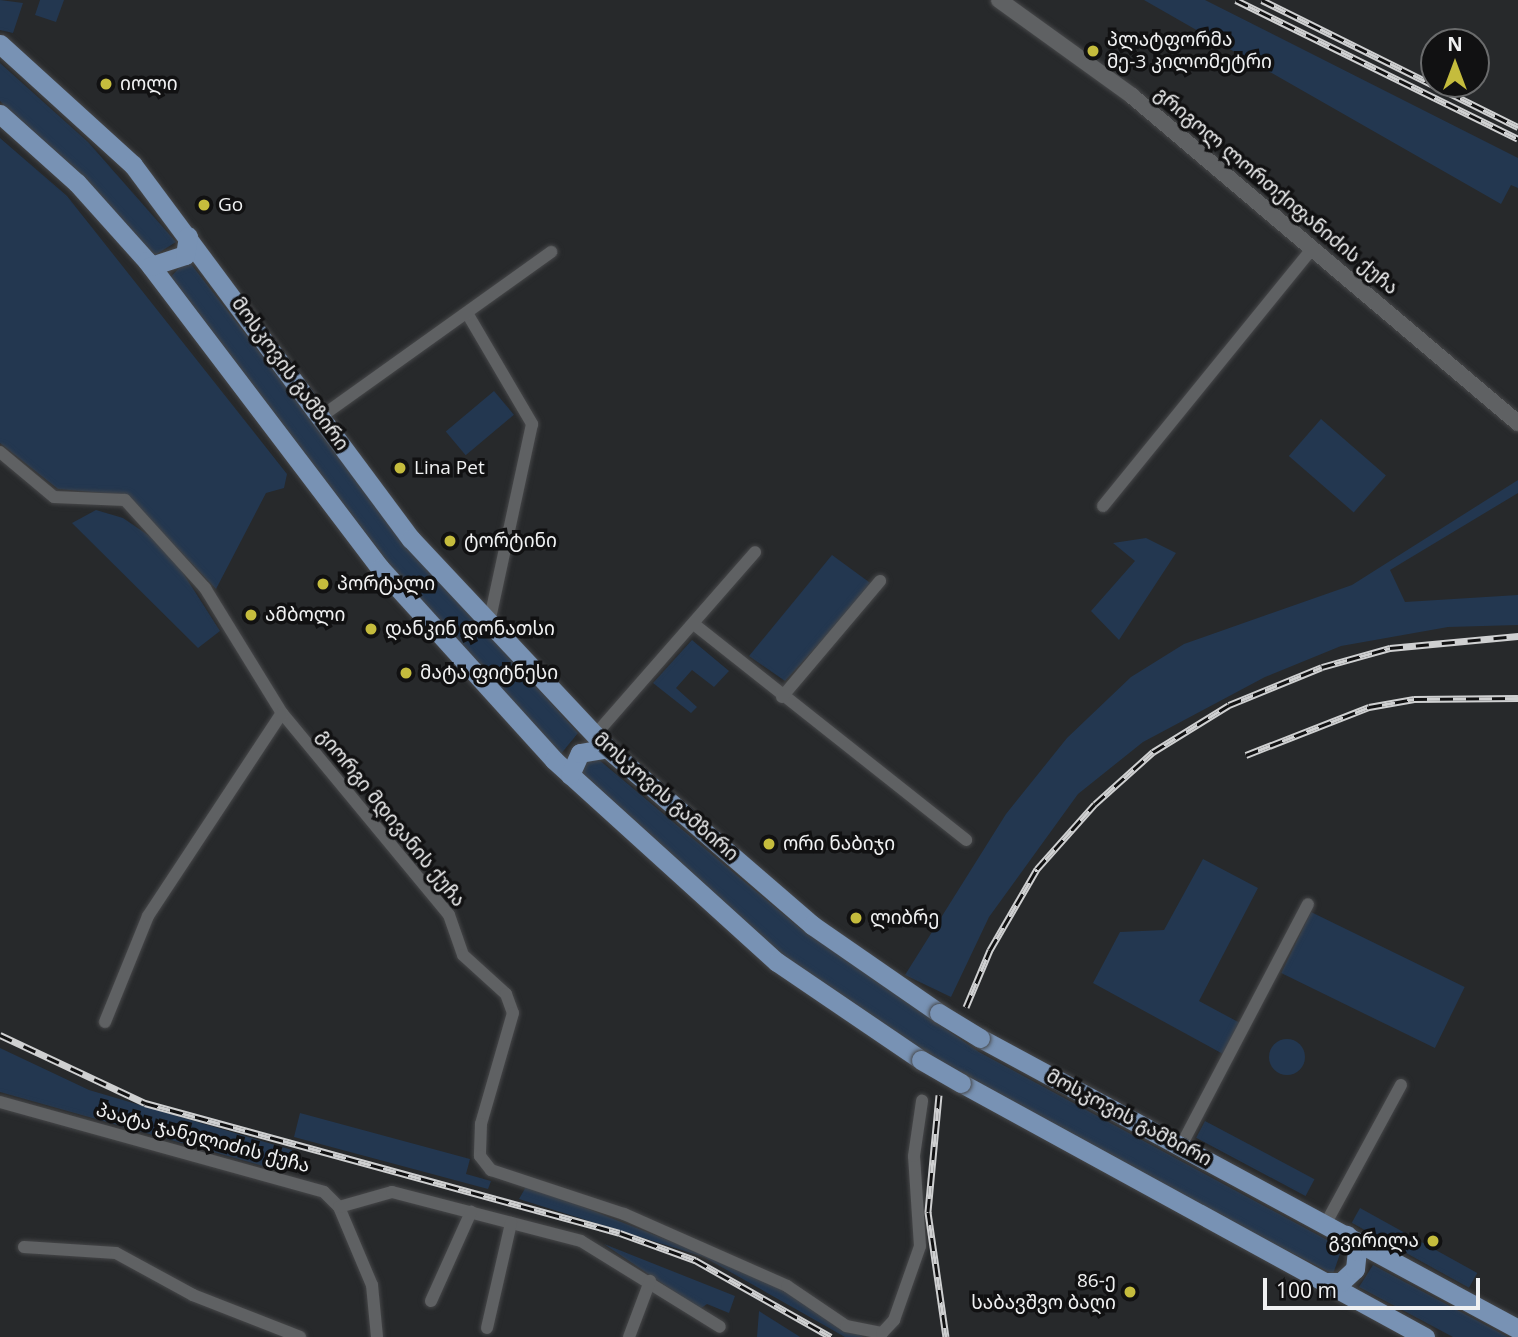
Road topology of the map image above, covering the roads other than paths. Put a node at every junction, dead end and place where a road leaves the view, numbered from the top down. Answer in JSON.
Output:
{"nodes":[{"id":1,"x":999,"y":0,"type":"edge"},
{"id":2,"x":0,"y":44,"type":"edge"},
{"id":3,"x":0,"y":114,"type":"edge"},
{"id":4,"x":188,"y":236,"type":"junction"},
{"id":5,"x":1312,"y":249,"type":"junction"},
{"id":6,"x":551,"y":252,"type":"dead end"},
{"id":7,"x":151,"y":266,"type":"junction"},
{"id":8,"x":467,"y":313,"type":"junction"},
{"id":9,"x":322,"y":416,"type":"junction"},
{"id":10,"x":1518,"y":423,"type":"edge"},
{"id":11,"x":0,"y":452,"type":"edge"},
{"id":12,"x":1103,"y":506,"type":"dead end"},
{"id":13,"x":755,"y":552,"type":"dead end"},
{"id":14,"x":880,"y":581,"type":"dead end"},
{"id":15,"x":489,"y":623,"type":"junction"},
{"id":16,"x":695,"y":625,"type":"junction"},
{"id":17,"x":782,"y":697,"type":"junction"},
{"id":18,"x":282,"y":713,"type":"junction"},
{"id":19,"x":601,"y":742,"type":"junction"},
{"id":20,"x":570,"y":775,"type":"junction"},
{"id":21,"x":966,"y":840,"type":"dead end"},
{"id":22,"x":1308,"y":904,"type":"dead end"},
{"id":23,"x":105,"y":1022,"type":"dead end"},
{"id":24,"x":1401,"y":1085,"type":"dead end"},
{"id":25,"x":922,"y":1101,"type":"dead end"},
{"id":26,"x":0,"y":1102,"type":"edge"},
{"id":27,"x":1181,"y":1146,"type":"junction"},
{"id":28,"x":339,"y":1207,"type":"junction"},
{"id":29,"x":471,"y":1212,"type":"junction"},
{"id":30,"x":511,"y":1223,"type":"junction"},
{"id":31,"x":1325,"y":1223,"type":"junction"},
{"id":32,"x":1346,"y":1233,"type":"junction"},
{"id":33,"x":24,"y":1247,"type":"dead end"},
{"id":34,"x":650,"y":1281,"type":"junction"},
{"id":35,"x":1326,"y":1282,"type":"junction"},
{"id":36,"x":431,"y":1300,"type":"dead end"},
{"id":37,"x":720,"y":1327,"type":"dead end"},
{"id":38,"x":487,"y":1328,"type":"dead end"},
{"id":39,"x":1518,"y":1329,"type":"edge"},
{"id":40,"x":300,"y":1337,"type":"edge"},
{"id":41,"x":377,"y":1337,"type":"edge"},
{"id":42,"x":629,"y":1337,"type":"edge"},
{"id":43,"x":1425,"y":1337,"type":"edge"}],
"edges":[{"from":1,"to":5,"type":"street","name":"გრიგოლ ლორთქიფანიძის ქუჩა"},
{"from":2,"to":4,"type":"main road","name":"მოსკოვის გამზირი"},
{"from":3,"to":7,"type":"main road"},
{"from":4,"to":7,"type":"main road"},
{"from":4,"to":9,"type":"main road","name":"მოსკოვის გამზირი"},
{"from":5,"to":10,"type":"street","name":"გრიგოლ ლორთქიფანიძის ქუჩა"},
{"from":5,"to":12,"type":"street"},
{"from":6,"to":8,"type":"street"},
{"from":7,"to":20,"type":"main road"},
{"from":8,"to":9,"type":"street"},
{"from":8,"to":15,"type":"street"},
{"from":9,"to":15,"type":"main road","name":"მოსკოვის გამზირი"},
{"from":11,"to":18,"type":"street","name":"გიორგი მდივანის ქუჩა"},
{"from":13,"to":16,"type":"street"},
{"from":14,"to":17,"type":"street"},
{"from":15,"to":19,"type":"main road","name":"მოსკოვის გამზირი"},
{"from":16,"to":17,"type":"street"},
{"from":16,"to":19,"type":"street"},
{"from":17,"to":21,"type":"street"},
{"from":18,"to":23,"type":"street"},
{"from":18,"to":25,"type":"street","name":"გიორგი მდივანის ქუჩა"},
{"from":19,"to":20,"type":"main road"},
{"from":19,"to":27,"type":"main road","name":"მოსკოვის გამზირი","bridge":true},
{"from":20,"to":35,"type":"main road","bridge":true},
{"from":22,"to":27,"type":"street"},
{"from":24,"to":31,"type":"street"},
{"from":26,"to":28,"type":"street","name":"პაატა ჯანელიძის ქუჩა"},
{"from":27,"to":31,"type":"main road","name":"მოსკოვის გამზირი"},
{"from":28,"to":29,"type":"street"},
{"from":28,"to":41,"type":"street"},
{"from":29,"to":30,"type":"street"},
{"from":29,"to":36,"type":"street"},
{"from":30,"to":34,"type":"street"},
{"from":30,"to":38,"type":"street"},
{"from":31,"to":32,"type":"main road","name":"მოსკოვის გამზირი"},
{"from":32,"to":35,"type":"main road"},
{"from":32,"to":39,"type":"main road","name":"მოსკოვის გამზირი"},
{"from":33,"to":40,"type":"street"},
{"from":34,"to":37,"type":"street"},
{"from":34,"to":42,"type":"street"},
{"from":35,"to":43,"type":"main road"}]}
